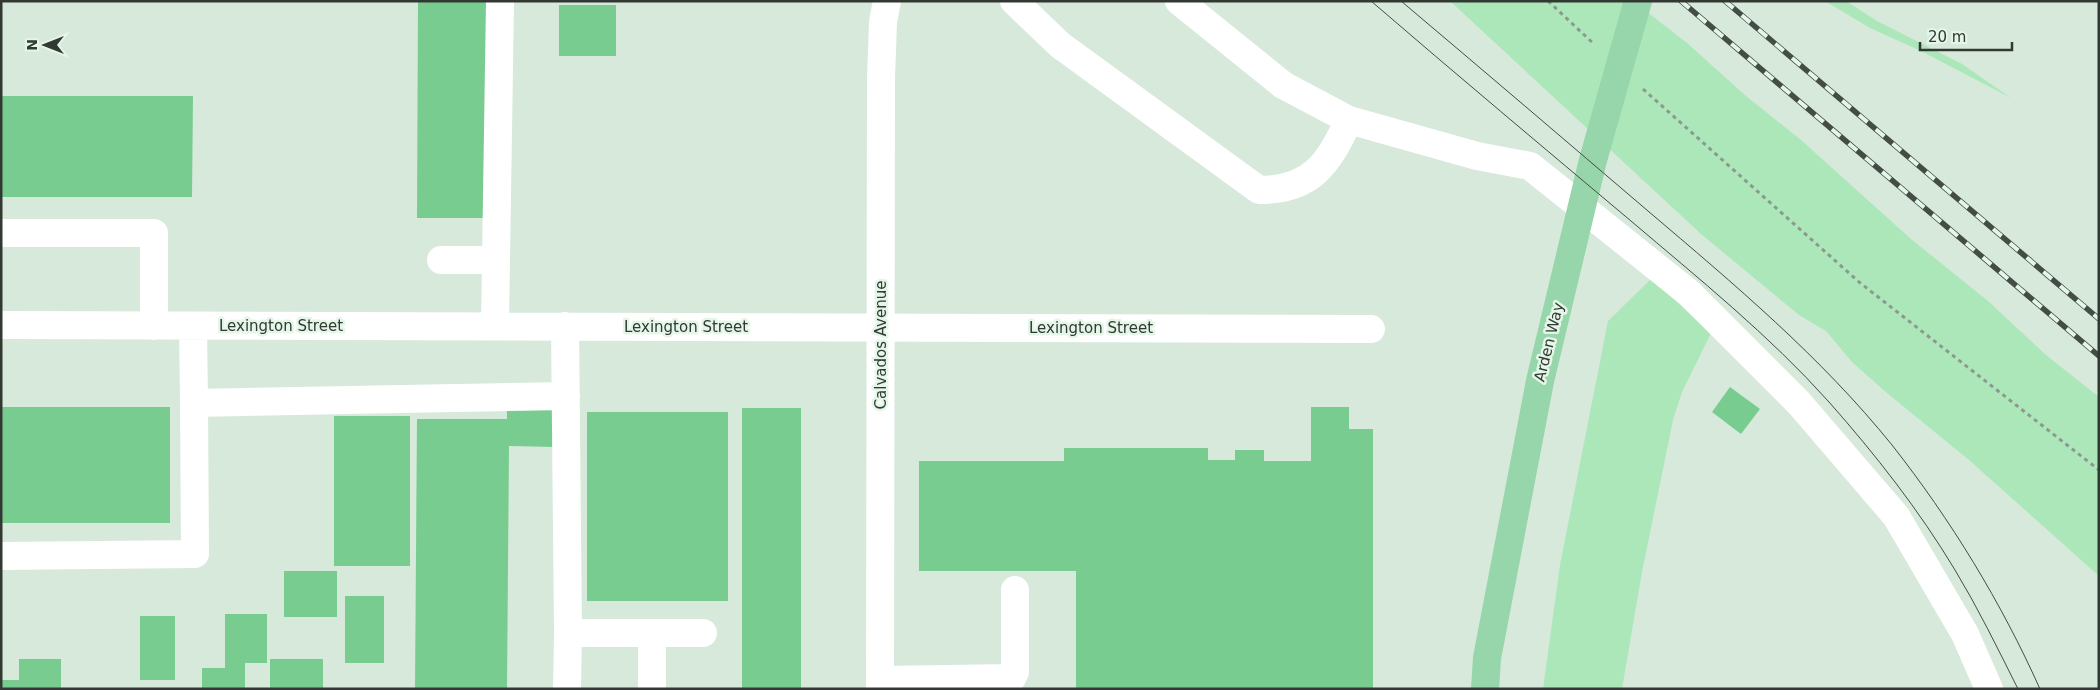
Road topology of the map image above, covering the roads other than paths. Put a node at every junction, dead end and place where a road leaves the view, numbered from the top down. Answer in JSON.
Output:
{"nodes":[{"id":1,"x":500,"y":1,"type":"edge"},
{"id":2,"x":887,"y":1,"type":"edge"},
{"id":3,"x":1014,"y":1,"type":"edge"},
{"id":4,"x":1179,"y":1,"type":"edge"},
{"id":5,"x":1638,"y":1,"type":"edge"},
{"id":6,"x":1349,"y":120,"type":"junction"},
{"id":7,"x":1,"y":233,"type":"edge"},
{"id":8,"x":441,"y":260,"type":"dead end"},
{"id":9,"x":496,"y":260,"type":"junction"},
{"id":10,"x":1,"y":325,"type":"edge"},
{"id":11,"x":154,"y":326,"type":"junction"},
{"id":12,"x":193,"y":326,"type":"junction"},
{"id":13,"x":495,"y":326,"type":"junction"},
{"id":14,"x":565,"y":326,"type":"junction"},
{"id":15,"x":881,"y":327,"type":"junction"},
{"id":16,"x":1371,"y":329,"type":"dead end"},
{"id":17,"x":566,"y":396,"type":"junction"},
{"id":18,"x":194,"y":403,"type":"junction"},
{"id":19,"x":1,"y":556,"type":"edge"},
{"id":20,"x":1015,"y":590,"type":"dead end"},
{"id":21,"x":652,"y":633,"type":"junction"},
{"id":22,"x":703,"y":633,"type":"dead end"},
{"id":23,"x":568,"y":634,"type":"junction"},
{"id":24,"x":880,"y":684,"type":"edge"},
{"id":25,"x":652,"y":687,"type":"dead end"},
{"id":26,"x":567,"y":689,"type":"edge"},
{"id":27,"x":1486,"y":689,"type":"edge"},
{"id":28,"x":1989,"y":689,"type":"edge"}],
"edges":[{"from":1,"to":9,"type":"street"},
{"from":2,"to":15,"type":"street","name":"Calvados Avenue"},
{"from":3,"to":6,"type":"street"},
{"from":4,"to":6,"type":"street"},
{"from":5,"to":27,"type":"main road","name":"Arden Way"},
{"from":6,"to":28,"type":"street"},
{"from":7,"to":11,"type":"street"},
{"from":8,"to":9,"type":"street"},
{"from":9,"to":13,"type":"street"},
{"from":10,"to":11,"type":"street","name":"Lexington Street"},
{"from":11,"to":12,"type":"street","name":"Lexington Street"},
{"from":12,"to":13,"type":"street","name":"Lexington Street"},
{"from":12,"to":18,"type":"street"},
{"from":13,"to":14,"type":"street","name":"Lexington Street"},
{"from":14,"to":15,"type":"street","name":"Lexington Street"},
{"from":14,"to":17,"type":"street"},
{"from":15,"to":16,"type":"street","name":"Lexington Street"},
{"from":15,"to":24,"type":"street","name":"Calvados Avenue"},
{"from":17,"to":18,"type":"street"},
{"from":17,"to":23,"type":"street"},
{"from":18,"to":19,"type":"street"},
{"from":20,"to":24,"type":"street"},
{"from":21,"to":22,"type":"street"},
{"from":21,"to":23,"type":"street"},
{"from":21,"to":25,"type":"street"},
{"from":23,"to":26,"type":"street"}]}
